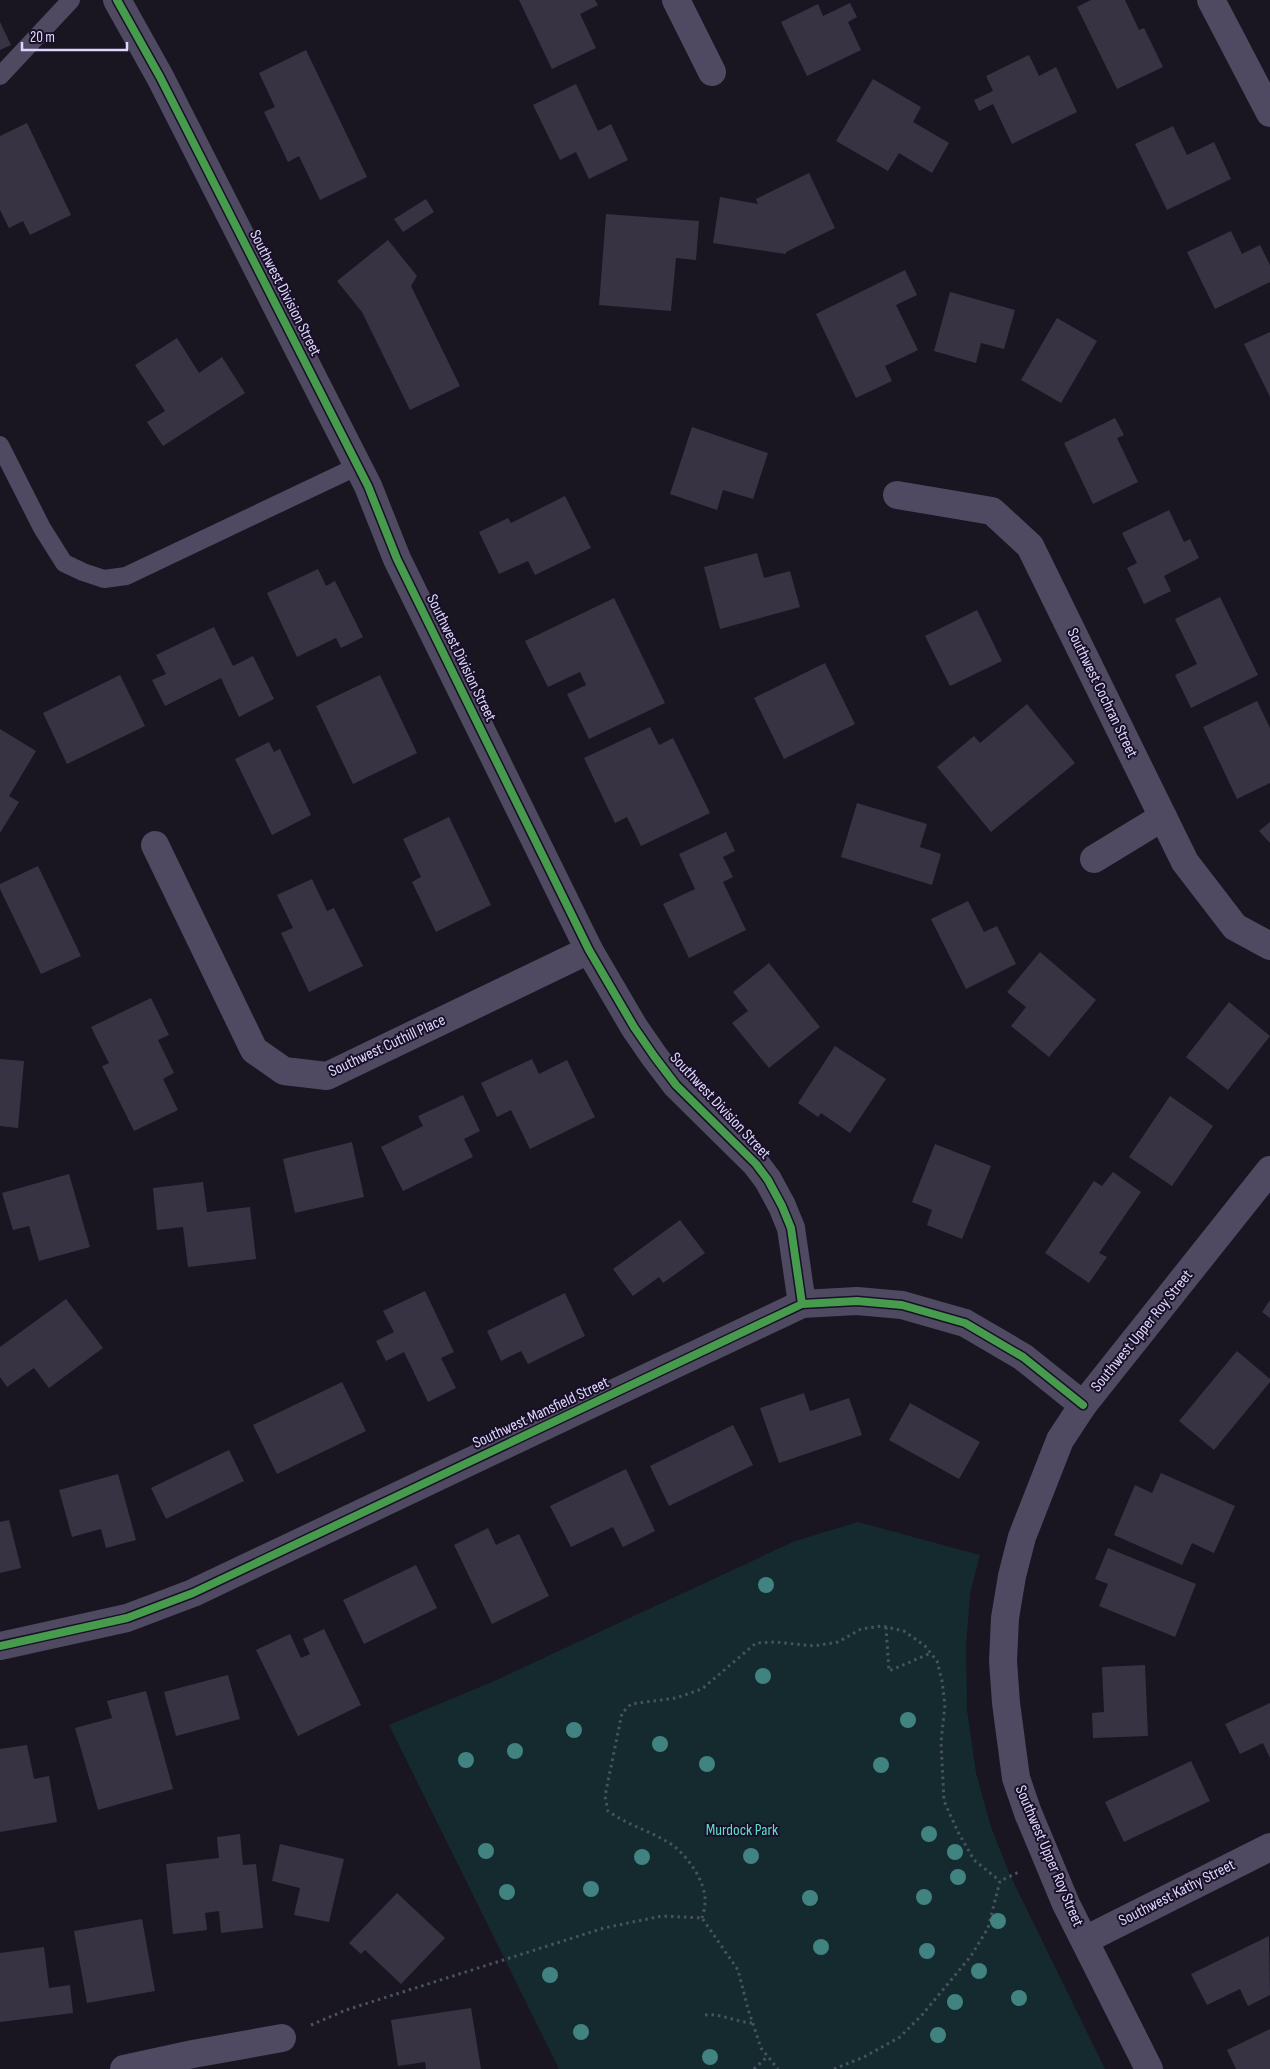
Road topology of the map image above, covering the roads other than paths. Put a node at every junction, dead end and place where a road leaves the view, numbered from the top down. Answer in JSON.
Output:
{"nodes":[{"id":1,"x":71,"y":0,"type":"edge"},
{"id":2,"x":117,"y":0,"type":"edge"},
{"id":3,"x":676,"y":0,"type":"edge"},
{"id":4,"x":1211,"y":0,"type":"edge"},
{"id":5,"x":712,"y":72,"type":"dead end"},
{"id":6,"x":0,"y":76,"type":"edge"},
{"id":7,"x":1270,"y":113,"type":"edge"},
{"id":8,"x":0,"y":445,"type":"edge"},
{"id":9,"x":358,"y":466,"type":"junction"},
{"id":10,"x":8,"y":476,"type":"edge"},
{"id":11,"x":897,"y":495,"type":"dead end"},
{"id":12,"x":1163,"y":817,"type":"junction"},
{"id":13,"x":154,"y":845,"type":"dead end"},
{"id":14,"x":1094,"y":859,"type":"dead end"},
{"id":15,"x":1270,"y":946,"type":"edge"},
{"id":16,"x":589,"y":950,"type":"junction"},
{"id":17,"x":1270,"y":1170,"type":"edge"},
{"id":18,"x":802,"y":1304,"type":"junction"},
{"id":19,"x":1083,"y":1405,"type":"junction"},
{"id":20,"x":0,"y":1646,"type":"edge"},
{"id":21,"x":1270,"y":1847,"type":"edge"},
{"id":22,"x":1085,"y":1940,"type":"junction"},
{"id":23,"x":282,"y":2038,"type":"road end"},
{"id":24,"x":124,"y":2069,"type":"edge"},
{"id":25,"x":1149,"y":2069,"type":"edge"}],
"edges":[{"from":1,"to":6,"type":"lane"},
{"from":2,"to":9,"type":"street","name":"Southwest Division Street"},
{"from":3,"to":5,"type":"street"},
{"from":4,"to":7,"type":"street"},
{"from":8,"to":10,"type":"lane"},
{"from":9,"to":10,"type":"lane"},
{"from":9,"to":16,"type":"street","name":"Southwest Division Street"},
{"from":11,"to":12,"type":"street","name":"Southwest Cochran Street"},
{"from":12,"to":14,"type":"street"},
{"from":12,"to":15,"type":"street","name":"Southwest Cochran Street"},
{"from":13,"to":16,"type":"street","name":"Southwest Cuthill Place"},
{"from":16,"to":18,"type":"street","name":"Southwest Division Street"},
{"from":17,"to":19,"type":"street","name":"Southwest Upper Roy Street"},
{"from":18,"to":19,"type":"street","name":"Southwest Mansfield Street"},
{"from":18,"to":20,"type":"street","name":"Southwest Mansfield Street"},
{"from":19,"to":22,"type":"street","name":"Southwest Upper Roy Street"},
{"from":21,"to":22,"type":"street","name":"Southwest Kathy Street"},
{"from":22,"to":25,"type":"street","name":"Southwest Upper Roy Street"},
{"from":23,"to":24,"type":"street"}]}
